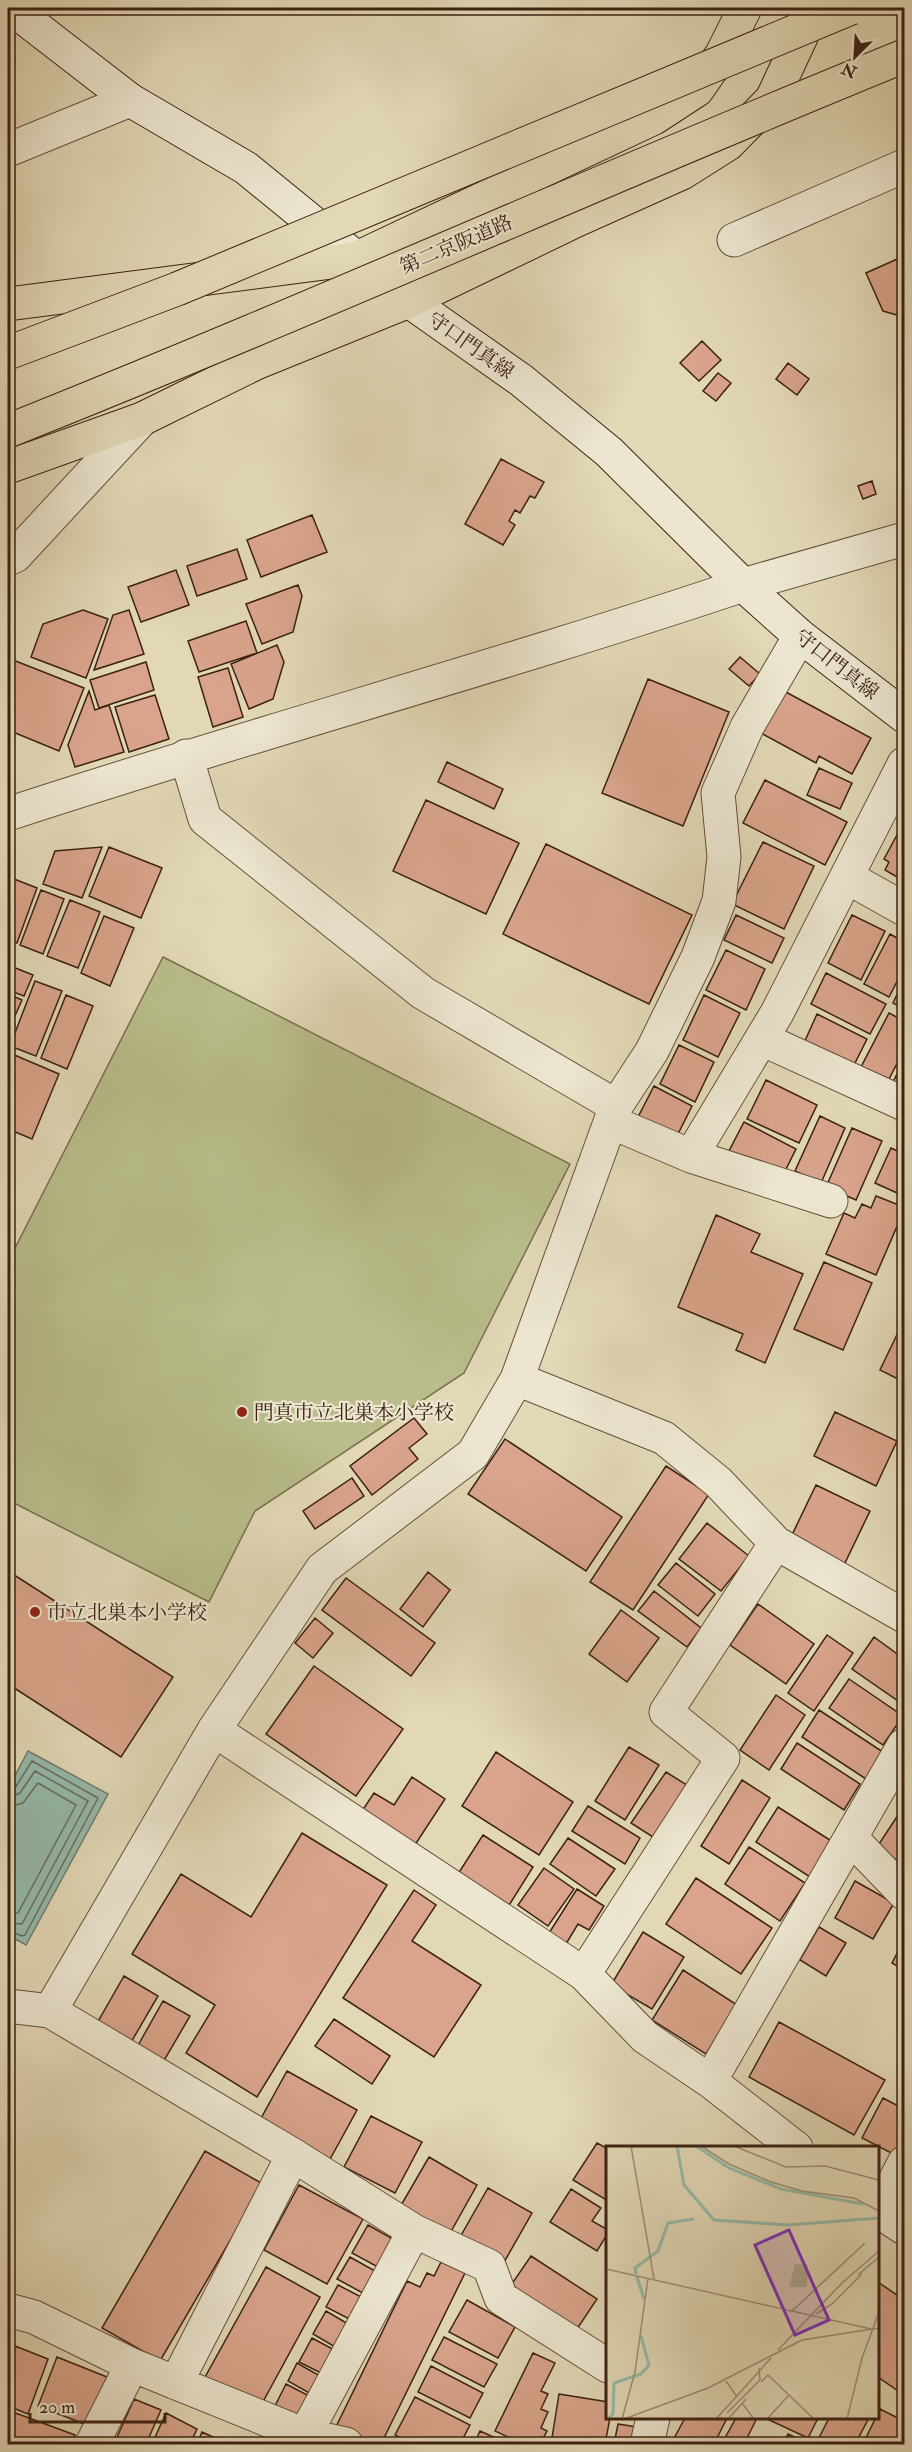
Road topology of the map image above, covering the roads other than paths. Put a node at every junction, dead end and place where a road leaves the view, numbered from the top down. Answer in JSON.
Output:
{"nodes":[{"id":1,"x":11,"y":8,"type":"edge"},
{"id":2,"x":745,"y":8,"type":"edge"},
{"id":3,"x":809,"y":8,"type":"edge"},
{"id":4,"x":851,"y":8,"type":"edge"},
{"id":5,"x":904,"y":56,"type":"edge"},
{"id":6,"x":130,"y":100,"type":"junction"},
{"id":7,"x":8,"y":150,"type":"edge"},
{"id":8,"x":904,"y":166,"type":"edge"},
{"id":9,"x":734,"y":240,"type":"dead end"},
{"id":10,"x":355,"y":259,"type":"junction"},
{"id":11,"x":409,"y":301,"type":"junction"},
{"id":12,"x":8,"y":304,"type":"edge"},
{"id":13,"x":8,"y":353,"type":"edge"},
{"id":14,"x":142,"y":419,"type":"junction"},
{"id":15,"x":8,"y":430,"type":"edge"},
{"id":16,"x":8,"y":467,"type":"edge"},
{"id":17,"x":904,"y":539,"type":"edge"},
{"id":18,"x":8,"y":559,"type":"edge"},
{"id":19,"x":743,"y":585,"type":"junction"},
{"id":20,"x":800,"y":636,"type":"junction"},
{"id":21,"x":904,"y":716,"type":"edge"},
{"id":22,"x":186,"y":756,"type":"junction"},
{"id":23,"x":904,"y":764,"type":"edge"},
{"id":24,"x":8,"y":814,"type":"edge"},
{"id":25,"x":847,"y":878,"type":"junction"},
{"id":26,"x":904,"y":909,"type":"edge"},
{"id":27,"x":762,"y":1039,"type":"junction"},
{"id":28,"x":904,"y":1104,"type":"edge"},
{"id":29,"x":614,"y":1114,"type":"junction"},
{"id":30,"x":691,"y":1156,"type":"junction"},
{"id":31,"x":831,"y":1201,"type":"dead end"},
{"id":32,"x":517,"y":1379,"type":"junction"},
{"id":33,"x":776,"y":1543,"type":"junction"},
{"id":34,"x":904,"y":1616,"type":"edge"},
{"id":35,"x":214,"y":1730,"type":"junction"},
{"id":36,"x":904,"y":1745,"type":"edge"},
{"id":37,"x":851,"y":1838,"type":"junction"},
{"id":38,"x":904,"y":1893,"type":"edge"},
{"id":39,"x":584,"y":1974,"type":"junction"},
{"id":40,"x":8,"y":2006,"type":"edge"},
{"id":41,"x":50,"y":2011,"type":"junction"},
{"id":42,"x":710,"y":2081,"type":"junction"},
{"id":43,"x":793,"y":2146,"type":"edge"},
{"id":44,"x":292,"y":2155,"type":"junction"},
{"id":45,"x":904,"y":2163,"type":"edge"},
{"id":46,"x":887,"y":2217,"type":"edge"},
{"id":47,"x":414,"y":2231,"type":"junction"},
{"id":48,"x":8,"y":2310,"type":"edge"},
{"id":49,"x":132,"y":2365,"type":"junction"},
{"id":50,"x":606,"y":2365,"type":"edge"},
{"id":51,"x":176,"y":2383,"type":"junction"},
{"id":52,"x":653,"y":2419,"type":"edge"},
{"id":53,"x":302,"y":2440,"type":"edge"},
{"id":54,"x":92,"y":2445,"type":"edge"},
{"id":55,"x":346,"y":2445,"type":"edge"},
{"id":56,"x":647,"y":2445,"type":"edge"}],
"edges":[{"from":1,"to":6,"type":"street","name":"守口門真線"},
{"from":2,"to":10,"type":"highway"},
{"from":3,"to":11,"type":"highway"},
{"from":4,"to":13,"type":"highway","bridge":true},
{"from":5,"to":15,"type":"highway","name":"第二京阪道路","bridge":true},
{"from":6,"to":7,"type":"street"},
{"from":6,"to":10,"type":"street","name":"守口門真線"},
{"from":8,"to":9,"type":"street"},
{"from":10,"to":11,"type":"street","name":"守口門真線"},
{"from":10,"to":12,"type":"highway"},
{"from":11,"to":14,"type":"highway"},
{"from":11,"to":19,"type":"street","name":"守口門真線"},
{"from":14,"to":16,"type":"highway"},
{"from":14,"to":18,"type":"street"},
{"from":17,"to":19,"type":"street"},
{"from":19,"to":20,"type":"street","name":"守口門真線"},
{"from":19,"to":22,"type":"street"},
{"from":20,"to":21,"type":"street","name":"守口門真線"},
{"from":20,"to":29,"type":"street"},
{"from":22,"to":24,"type":"street"},
{"from":22,"to":29,"type":"street"},
{"from":23,"to":25,"type":"street"},
{"from":25,"to":26,"type":"street"},
{"from":25,"to":27,"type":"street"},
{"from":27,"to":28,"type":"street"},
{"from":27,"to":30,"type":"street"},
{"from":29,"to":30,"type":"street"},
{"from":29,"to":32,"type":"street"},
{"from":30,"to":31,"type":"street"},
{"from":32,"to":33,"type":"street"},
{"from":32,"to":35,"type":"street"},
{"from":33,"to":34,"type":"street"},
{"from":33,"to":39,"type":"street"},
{"from":35,"to":39,"type":"street"},
{"from":35,"to":41,"type":"street"},
{"from":36,"to":37,"type":"street"},
{"from":37,"to":38,"type":"street"},
{"from":37,"to":42,"type":"street"},
{"from":39,"to":42,"type":"street"},
{"from":40,"to":41,"type":"street"},
{"from":41,"to":44,"type":"street"},
{"from":42,"to":43,"type":"street"},
{"from":44,"to":47,"type":"street"},
{"from":44,"to":51,"type":"street"},
{"from":45,"to":46,"type":"street"},
{"from":47,"to":50,"type":"street"},
{"from":47,"to":53,"type":"street"},
{"from":48,"to":49,"type":"street"},
{"from":49,"to":51,"type":"street"},
{"from":49,"to":54,"type":"street"},
{"from":51,"to":53,"type":"street"},
{"from":52,"to":56,"type":"street"},
{"from":53,"to":55,"type":"street"}]}
